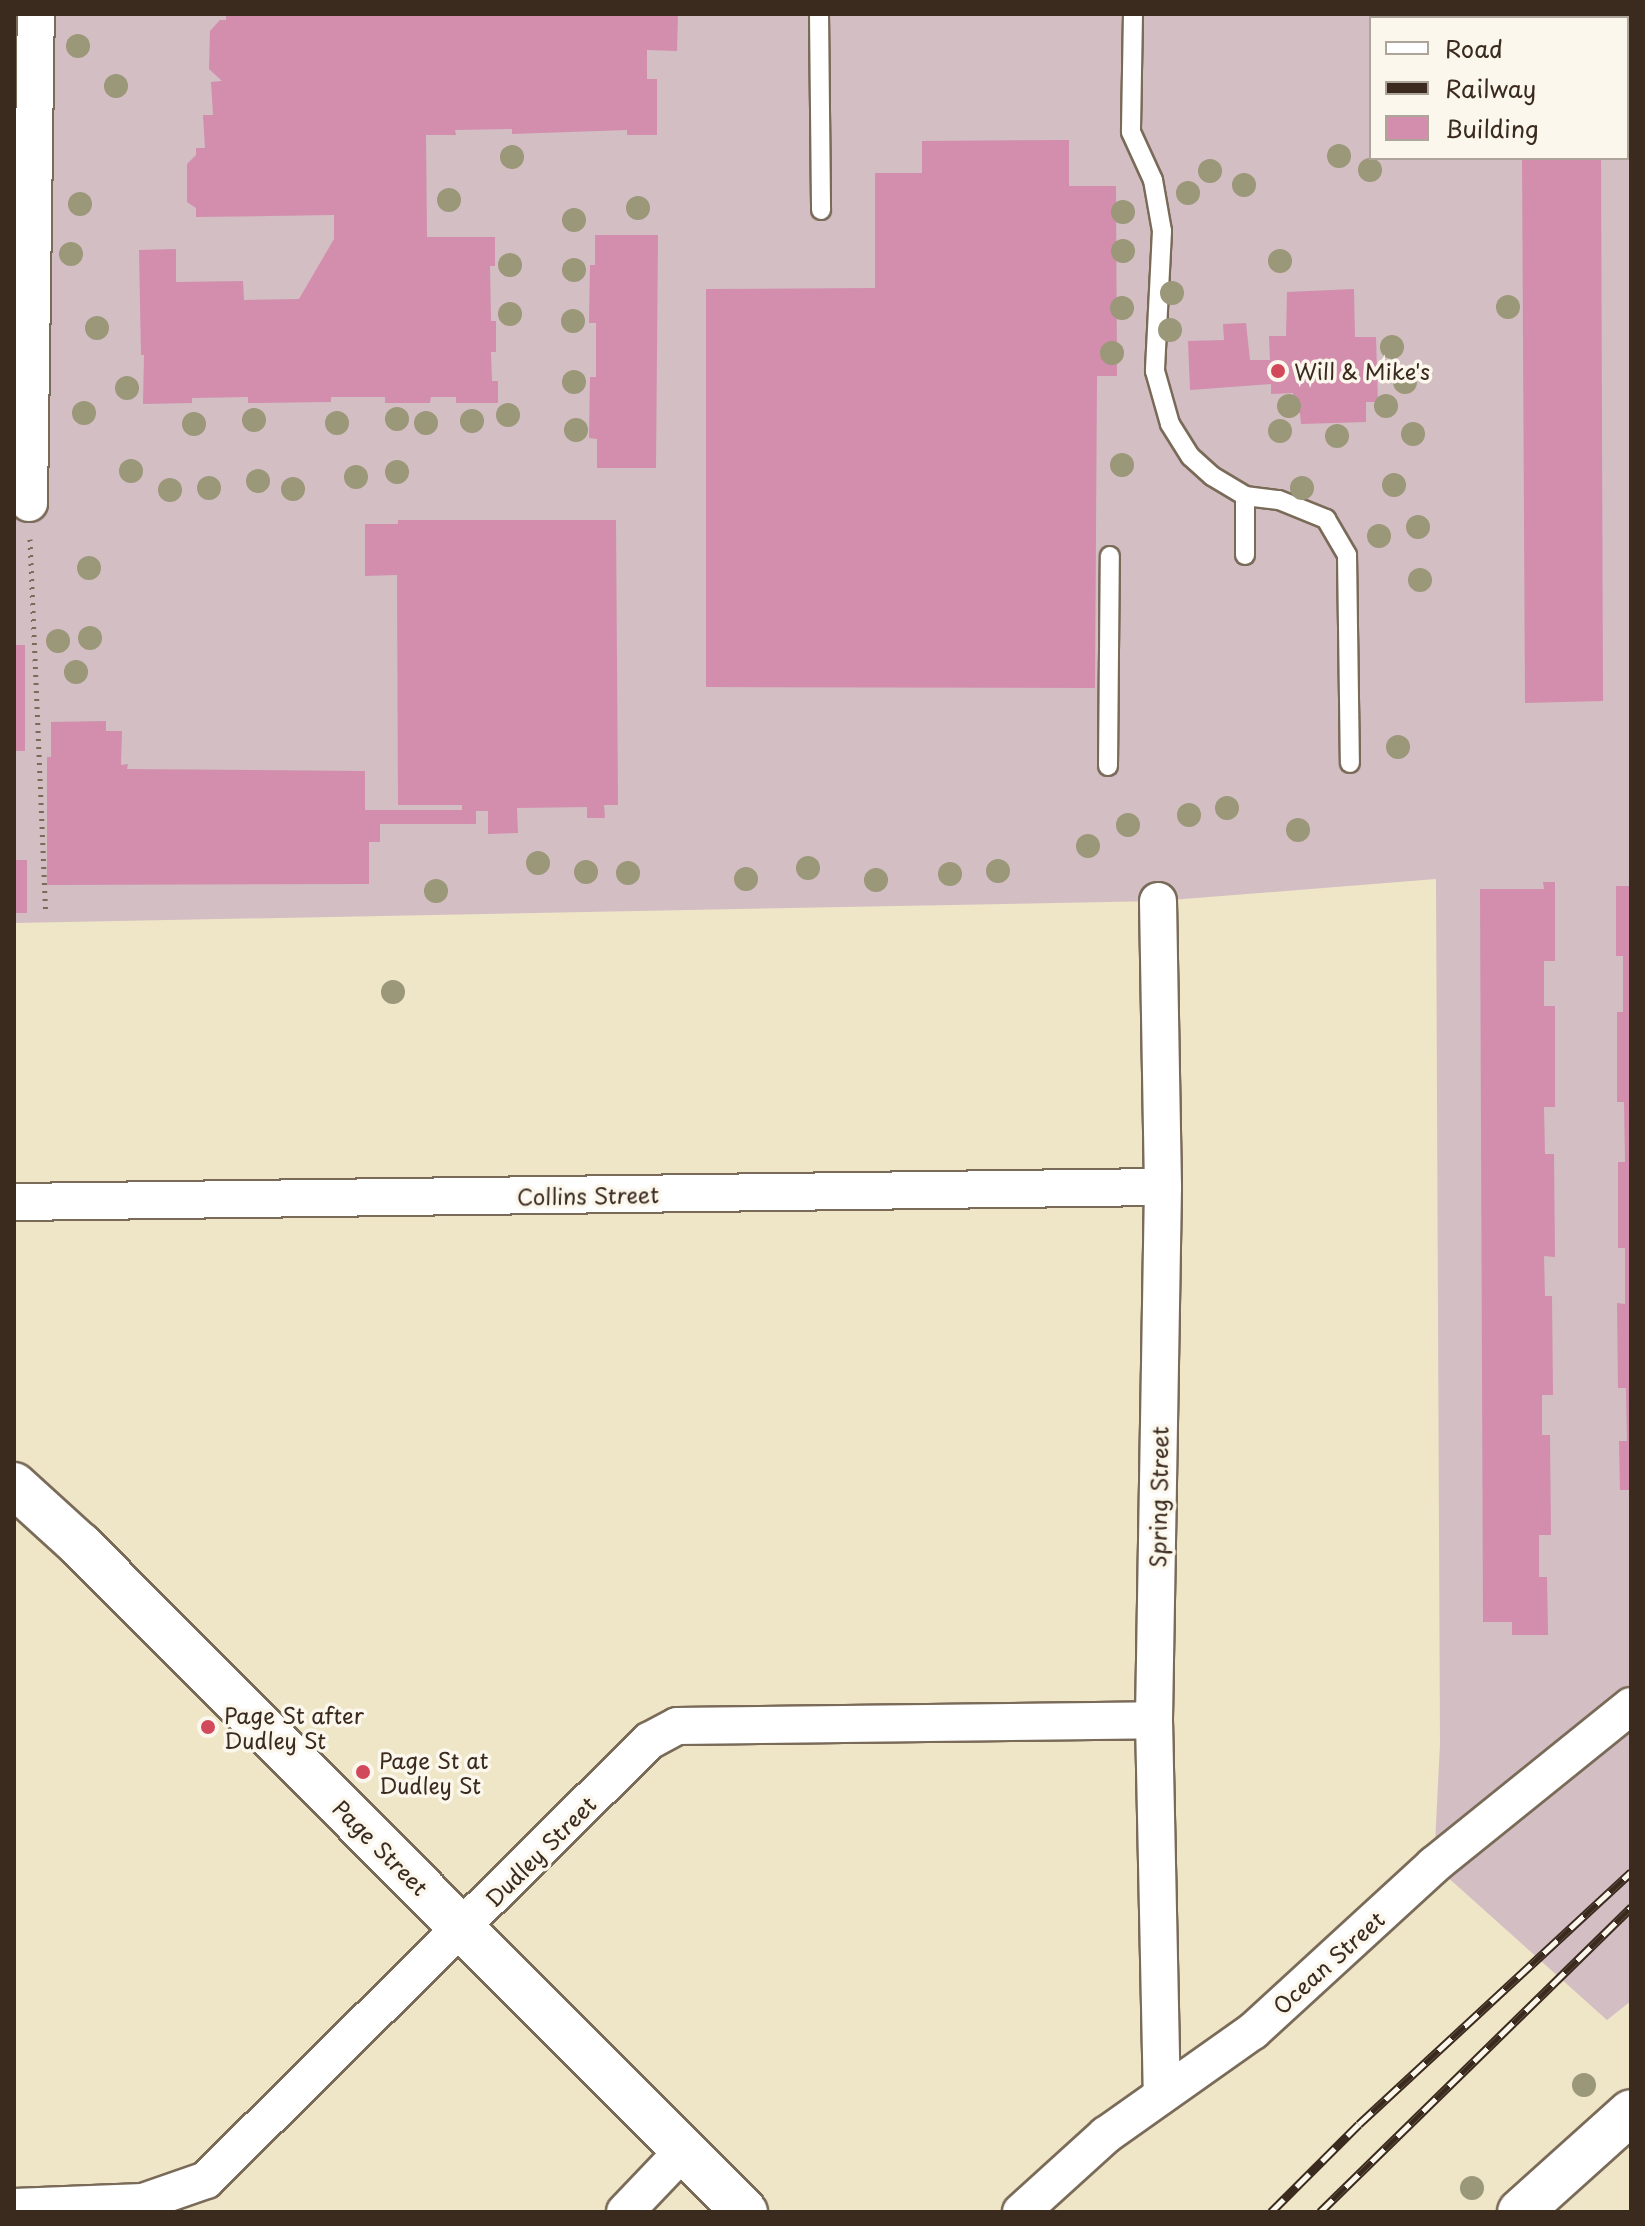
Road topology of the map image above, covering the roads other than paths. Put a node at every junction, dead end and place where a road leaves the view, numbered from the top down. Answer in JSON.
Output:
{"nodes":[{"id":1,"x":36,"y":14,"type":"edge"},
{"id":2,"x":819,"y":14,"type":"edge"},
{"id":3,"x":1133,"y":14,"type":"edge"},
{"id":4,"x":821,"y":210,"type":"dead end"},
{"id":5,"x":1245,"y":496,"type":"junction"},
{"id":6,"x":29,"y":503,"type":"road end"},
{"id":7,"x":1245,"y":555,"type":"dead end"},
{"id":8,"x":1110,"y":556,"type":"dead end"},
{"id":9,"x":1350,"y":763,"type":"dead end"},
{"id":10,"x":1108,"y":766,"type":"dead end"},
{"id":11,"x":1158,"y":901,"type":"dead end"},
{"id":12,"x":1163,"y":1187,"type":"junction"},
{"id":13,"x":14,"y":1202,"type":"edge"},
{"id":14,"x":14,"y":1485,"type":"edge"},
{"id":15,"x":1631,"y":1706,"type":"edge"},
{"id":16,"x":1154,"y":1720,"type":"junction"},
{"id":17,"x":463,"y":1928,"type":"junction"},
{"id":18,"x":1162,"y":2093,"type":"junction"},
{"id":19,"x":1631,"y":2112,"type":"edge"},
{"id":20,"x":685,"y":2149,"type":"junction"},
{"id":21,"x":14,"y":2207,"type":"edge"},
{"id":22,"x":625,"y":2212,"type":"edge"},
{"id":23,"x":745,"y":2212,"type":"edge"},
{"id":24,"x":1021,"y":2212,"type":"edge"},
{"id":25,"x":1520,"y":2212,"type":"edge"}],
"edges":[{"from":1,"to":6,"type":"street"},
{"from":2,"to":4,"type":"lane"},
{"from":3,"to":5,"type":"lane"},
{"from":5,"to":7,"type":"lane"},
{"from":5,"to":9,"type":"lane"},
{"from":8,"to":10,"type":"lane"},
{"from":11,"to":12,"type":"street","name":"Spring Street"},
{"from":12,"to":13,"type":"street","name":"Collins Street"},
{"from":12,"to":16,"type":"street","name":"Spring Street"},
{"from":14,"to":17,"type":"main road","name":"Page Street"},
{"from":15,"to":18,"type":"street","name":"Ocean Street"},
{"from":16,"to":17,"type":"street","name":"Dudley Street"},
{"from":16,"to":18,"type":"street","name":"Spring Street"},
{"from":17,"to":20,"type":"main road","name":"Page Street"},
{"from":17,"to":21,"type":"street","name":"Dudley Street"},
{"from":18,"to":24,"type":"street","name":"Ocean Street"},
{"from":19,"to":25,"type":"main road"},
{"from":20,"to":22,"type":"street"},
{"from":20,"to":23,"type":"main road","name":"Page Street"}]}
